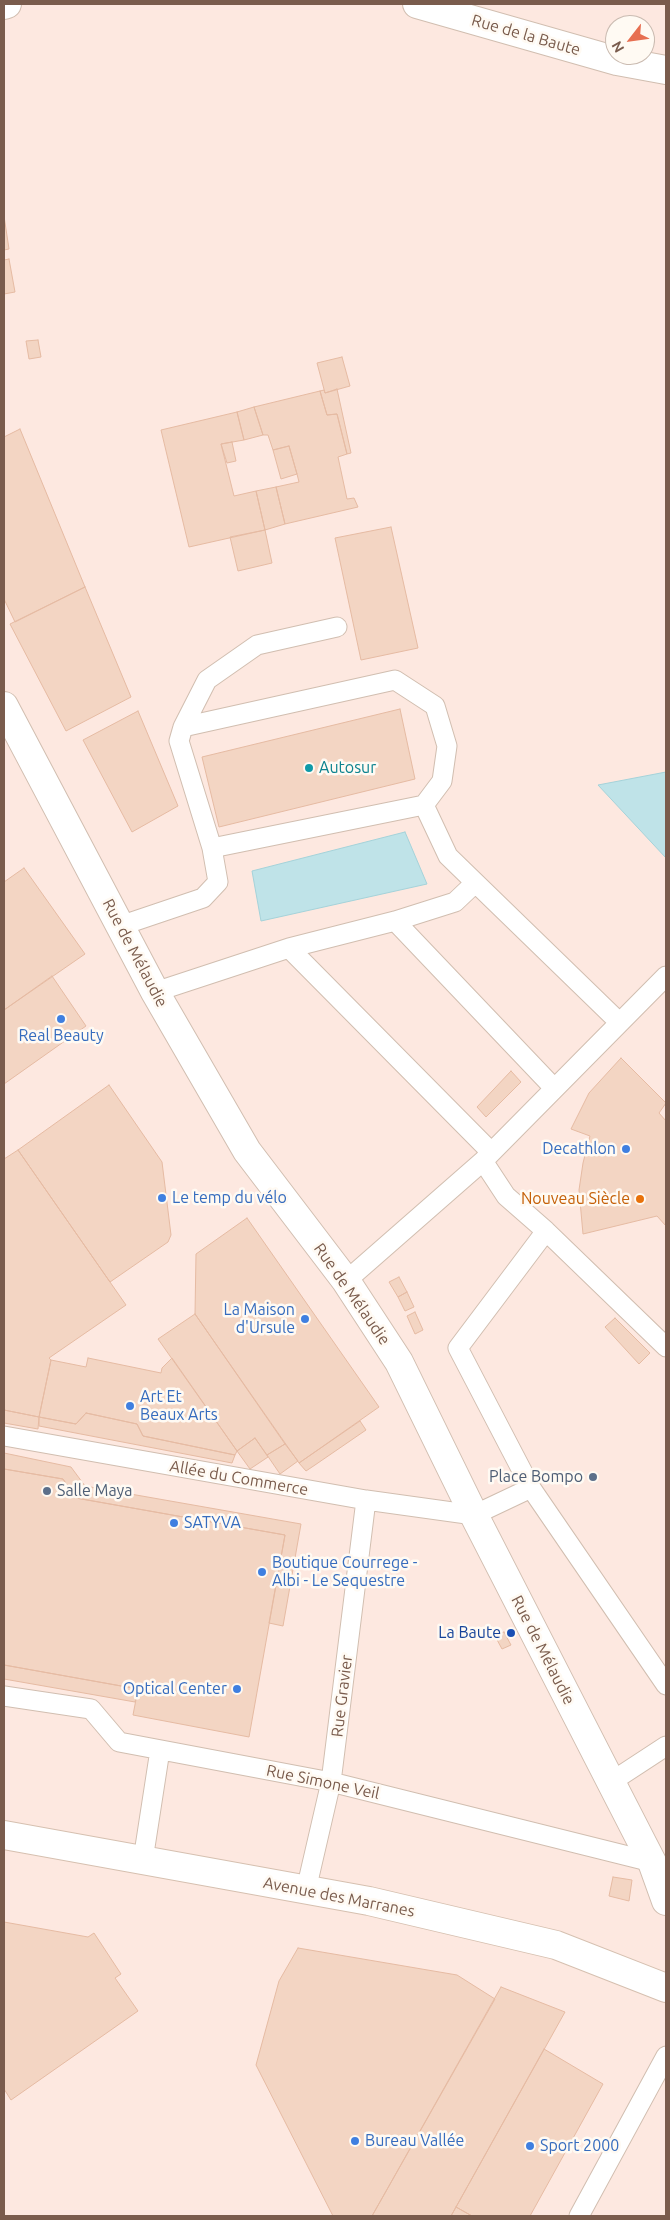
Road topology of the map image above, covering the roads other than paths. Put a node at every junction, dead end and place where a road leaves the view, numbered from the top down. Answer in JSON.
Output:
{"nodes":[{"id":1,"x":417,"y":4,"type":"edge"},
{"id":2,"x":666,"y":70,"type":"edge"},
{"id":3,"x":337,"y":626,"type":"dead end"},
{"id":4,"x":4,"y":706,"type":"edge"},
{"id":5,"x":183,"y":727,"type":"junction"},
{"id":6,"x":424,"y":805,"type":"junction"},
{"id":7,"x":212,"y":848,"type":"junction"},
{"id":8,"x":476,"y":883,"type":"junction"},
{"id":9,"x":395,"y":921,"type":"junction"},
{"id":10,"x":120,"y":926,"type":"junction"},
{"id":11,"x":289,"y":948,"type":"junction"},
{"id":12,"x":666,"y":976,"type":"edge"},
{"id":13,"x":155,"y":992,"type":"junction"},
{"id":14,"x":620,"y":1022,"type":"junction"},
{"id":15,"x":554,"y":1088,"type":"junction"},
{"id":16,"x":487,"y":1157,"type":"junction"},
{"id":17,"x":546,"y":1231,"type":"junction"},
{"id":18,"x":346,"y":1281,"type":"junction"},
{"id":19,"x":666,"y":1347,"type":"edge"},
{"id":20,"x":4,"y":1436,"type":"edge"},
{"id":21,"x":531,"y":1488,"type":"junction"},
{"id":22,"x":366,"y":1500,"type":"junction"},
{"id":23,"x":474,"y":1515,"type":"junction"},
{"id":24,"x":666,"y":1685,"type":"edge"},
{"id":25,"x":4,"y":1696,"type":"edge"},
{"id":26,"x":666,"y":1746,"type":"edge"},
{"id":27,"x":160,"y":1750,"type":"junction"},
{"id":28,"x":331,"y":1782,"type":"junction"},
{"id":29,"x":611,"y":1782,"type":"junction"},
{"id":30,"x":4,"y":1835,"type":"edge"},
{"id":31,"x":143,"y":1860,"type":"junction"},
{"id":32,"x":652,"y":1862,"type":"junction"},
{"id":33,"x":306,"y":1890,"type":"junction"},
{"id":34,"x":666,"y":1901,"type":"edge"},
{"id":35,"x":665,"y":1983,"type":"edge"},
{"id":36,"x":666,"y":2056,"type":"edge"},
{"id":37,"x":579,"y":2216,"type":"edge"}],
"edges":[{"from":1,"to":2,"type":"street","name":"Rue de la Baute"},
{"from":3,"to":5,"type":"lane"},
{"from":4,"to":10,"type":"street","name":"Rue de Mélaudie"},
{"from":5,"to":6,"type":"lane"},
{"from":5,"to":7,"type":"lane"},
{"from":6,"to":7,"type":"lane"},
{"from":6,"to":8,"type":"lane"},
{"from":7,"to":10,"type":"lane"},
{"from":8,"to":9,"type":"lane"},
{"from":8,"to":14,"type":"lane"},
{"from":9,"to":11,"type":"lane"},
{"from":9,"to":15,"type":"lane"},
{"from":10,"to":13,"type":"street","name":"Rue de Mélaudie"},
{"from":11,"to":13,"type":"lane"},
{"from":11,"to":16,"type":"lane"},
{"from":12,"to":14,"type":"lane"},
{"from":13,"to":18,"type":"street","name":"Rue de Mélaudie"},
{"from":14,"to":15,"type":"lane"},
{"from":15,"to":16,"type":"lane"},
{"from":16,"to":17,"type":"lane"},
{"from":16,"to":18,"type":"lane"},
{"from":17,"to":19,"type":"lane"},
{"from":17,"to":21,"type":"lane"},
{"from":18,"to":23,"type":"street","name":"Rue de Mélaudie"},
{"from":20,"to":22,"type":"lane","name":"Allée du Commerce"},
{"from":21,"to":23,"type":"lane"},
{"from":21,"to":24,"type":"lane"},
{"from":22,"to":23,"type":"lane","name":"Allée du Commerce"},
{"from":22,"to":28,"type":"lane","name":"Rue Gravier"},
{"from":23,"to":29,"type":"street","name":"Rue de Mélaudie"},
{"from":25,"to":27,"type":"lane","name":"Rue Simone Veil"},
{"from":26,"to":29,"type":"lane"},
{"from":27,"to":28,"type":"lane","name":"Rue Simone Veil"},
{"from":27,"to":31,"type":"lane"},
{"from":28,"to":32,"type":"lane","name":"Rue Simone Veil"},
{"from":28,"to":33,"type":"lane","name":"Rue Gravier"},
{"from":29,"to":32,"type":"street","name":"Rue de Mélaudie"},
{"from":30,"to":31,"type":"street","name":"Avenue des Marranes"},
{"from":31,"to":33,"type":"street","name":"Avenue des Marranes"},
{"from":32,"to":34,"type":"street","name":"Rue de Mélaudie"},
{"from":33,"to":35,"type":"street","name":"Avenue des Marranes"},
{"from":36,"to":37,"type":"lane"}]}
